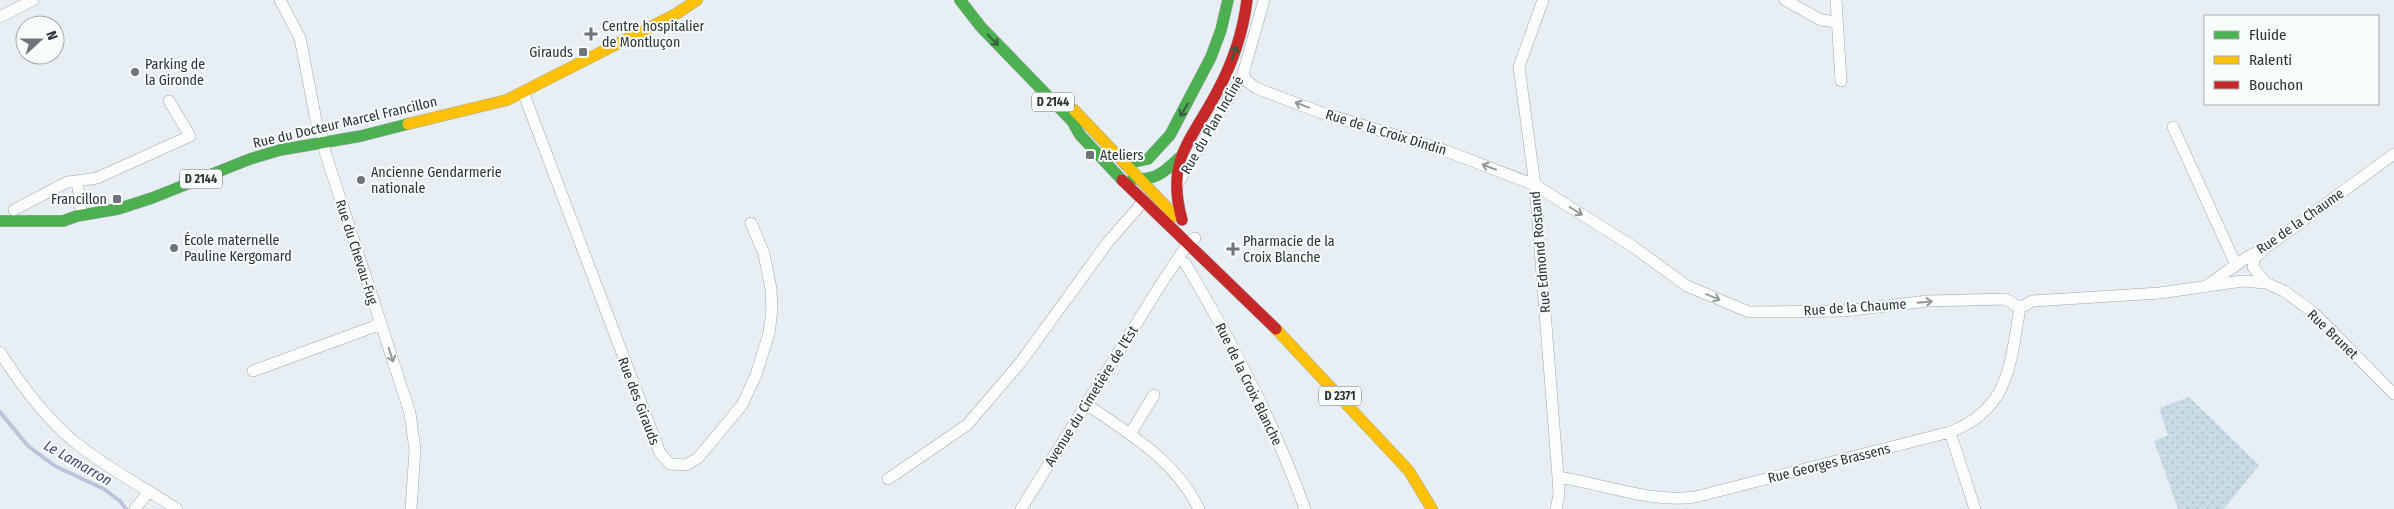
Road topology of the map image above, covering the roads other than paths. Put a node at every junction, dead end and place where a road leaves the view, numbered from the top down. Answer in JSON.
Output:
{"nodes":[{"id":1,"x":33,"y":0,"type":"edge"},
{"id":2,"x":280,"y":0,"type":"edge"},
{"id":3,"x":697,"y":0,"type":"edge"},
{"id":4,"x":1228,"y":0,"type":"edge"},
{"id":5,"x":1247,"y":0,"type":"edge"},
{"id":6,"x":1264,"y":0,"type":"edge"},
{"id":7,"x":1543,"y":0,"type":"edge"},
{"id":8,"x":1785,"y":0,"type":"edge"},
{"id":9,"x":1836,"y":0,"type":"edge"},
{"id":10,"x":961,"y":1,"type":"edge"},
{"id":11,"x":0,"y":17,"type":"edge"},
{"id":12,"x":1837,"y":22,"type":"junction"},
{"id":13,"x":1243,"y":74,"type":"junction"},
{"id":14,"x":1841,"y":81,"type":"dead end"},
{"id":15,"x":523,"y":92,"type":"junction"},
{"id":16,"x":169,"y":101,"type":"dead end"},
{"id":17,"x":1072,"y":121,"type":"junction"},
{"id":18,"x":2173,"y":127,"type":"dead end"},
{"id":19,"x":1169,"y":137,"type":"junction"},
{"id":20,"x":324,"y":142,"type":"junction"},
{"id":21,"x":2394,"y":154,"type":"edge"},
{"id":22,"x":1178,"y":158,"type":"junction"},
{"id":23,"x":1125,"y":164,"type":"junction"},
{"id":24,"x":77,"y":181,"type":"junction"},
{"id":25,"x":1535,"y":185,"type":"junction"},
{"id":26,"x":1149,"y":187,"type":"junction"},
{"id":27,"x":1174,"y":191,"type":"junction"},
{"id":28,"x":1144,"y":202,"type":"junction"},
{"id":29,"x":0,"y":209,"type":"edge"},
{"id":30,"x":14,"y":210,"type":"junction"},
{"id":31,"x":80,"y":216,"type":"junction"},
{"id":32,"x":0,"y":221,"type":"edge"},
{"id":33,"x":751,"y":223,"type":"dead end"},
{"id":34,"x":1184,"y":226,"type":"junction"},
{"id":35,"x":1195,"y":245,"type":"junction"},
{"id":36,"x":2264,"y":249,"type":"junction"},
{"id":37,"x":1185,"y":263,"type":"junction"},
{"id":38,"x":2236,"y":265,"type":"junction"},
{"id":39,"x":2266,"y":283,"type":"junction"},
{"id":40,"x":1161,"y":284,"type":"junction"},
{"id":41,"x":2206,"y":286,"type":"junction"},
{"id":42,"x":2020,"y":308,"type":"junction"},
{"id":43,"x":381,"y":324,"type":"junction"},
{"id":44,"x":0,"y":352,"type":"edge"},
{"id":45,"x":253,"y":371,"type":"dead end"},
{"id":46,"x":2394,"y":394,"type":"edge"},
{"id":47,"x":1154,"y":395,"type":"dead end"},
{"id":48,"x":1086,"y":404,"type":"junction"},
{"id":49,"x":1950,"y":432,"type":"junction"},
{"id":50,"x":1130,"y":434,"type":"junction"},
{"id":51,"x":1558,"y":477,"type":"junction"},
{"id":52,"x":888,"y":479,"type":"dead end"},
{"id":53,"x":149,"y":491,"type":"junction"},
{"id":54,"x":136,"y":508,"type":"edge"},
{"id":55,"x":178,"y":509,"type":"edge"},
{"id":56,"x":411,"y":509,"type":"edge"},
{"id":57,"x":1021,"y":509,"type":"edge"},
{"id":58,"x":1199,"y":509,"type":"edge"},
{"id":59,"x":1305,"y":509,"type":"edge"},
{"id":60,"x":1432,"y":509,"type":"edge"},
{"id":61,"x":1556,"y":509,"type":"edge"},
{"id":62,"x":1975,"y":509,"type":"edge"}],
"edges":[{"from":1,"to":11,"type":"street"},
{"from":2,"to":20,"type":"street","name":"Rue du Chevau-Fug"},
{"from":3,"to":15,"type":"main road","number":"D 2144"},
{"from":4,"to":19,"type":"main road","one_way":true},
{"from":22,"to":5,"type":"main road","one_way":true},
{"from":6,"to":13,"type":"street","name":"Rue du Plan Incliné"},
{"from":7,"to":25,"type":"street","name":"Rue Edmond Rostand"},
{"from":8,"to":12,"type":"street"},
{"from":9,"to":12,"type":"street"},
{"from":10,"to":17,"type":"main road","number":"D 2144","one_way":true},
{"from":10,"to":23,"type":"main road","number":"D 2144"},
{"from":12,"to":14,"type":"street"},
{"from":25,"to":13,"type":"street","name":"Rue de la Croix Dindin","one_way":true},
{"from":13,"to":27,"type":"street","name":"Rue du Plan Incliné"},
{"from":15,"to":20,"type":"main road","name":"Rue du Docteur Marcel Francillon","number":"D 2144"},
{"from":15,"to":33,"type":"street","name":"Rue des Girauds"},
{"from":16,"to":24,"type":"street"},
{"from":17,"to":26,"type":"main road","number":"D 2144"},
{"from":17,"to":28,"type":"main road","number":"D 2144"},
{"from":18,"to":38,"type":"street"},
{"from":19,"to":23,"type":"main road"},
{"from":19,"to":26,"type":"main road"},
{"from":20,"to":31,"type":"main road","name":"Rue du Docteur Marcel Francillon","number":"D 2144"},
{"from":20,"to":43,"type":"street","name":"Rue du Chevau-Fug"},
{"from":21,"to":36,"type":"street","name":"Rue de la Chaume"},
{"from":22,"to":26,"type":"main road"},
{"from":22,"to":27,"type":"main road"},
{"from":23,"to":26,"type":"main road","number":"D 2144"},
{"from":24,"to":30,"type":"street"},
{"from":24,"to":31,"type":"street"},
{"from":25,"to":42,"type":"street","name":"Rue de la Chaume","one_way":true},
{"from":25,"to":51,"type":"street","name":"Rue Edmond Rostand"},
{"from":26,"to":28,"type":"main road"},
{"from":26,"to":34,"type":"main road","number":"D 2144"},
{"from":27,"to":34,"type":"main road"},
{"from":28,"to":35,"type":"main road","number":"D 2371"},
{"from":28,"to":52,"type":"street"},
{"from":29,"to":30,"type":"main road","name":"Rue du Docteur Marcel Francillon","number":"D 2144"},
{"from":30,"to":31,"type":"main road","name":"Rue du Docteur Marcel Francillon","number":"D 2144"},
{"from":31,"to":32,"type":"main road","name":"Rue du Docteur Marcel Francillon","number":"D 2144"},
{"from":34,"to":35,"type":"main road","number":"D 2371"},
{"from":35,"to":37,"type":"street"},
{"from":35,"to":40,"type":"street","name":"Avenue du Cimetière de l'Est"},
{"from":35,"to":60,"type":"main road","number":"D 2371"},
{"from":36,"to":38,"type":"street","name":"Rue de la Chaume"},
{"from":36,"to":39,"type":"street"},
{"from":37,"to":40,"type":"street"},
{"from":37,"to":59,"type":"street","name":"Rue de la Croix Blanche"},
{"from":38,"to":41,"type":"street","name":"Rue de la Chaume"},
{"from":39,"to":41,"type":"street","name":"Rue de la Chaume"},
{"from":39,"to":46,"type":"street","name":"Rue Brunet"},
{"from":40,"to":48,"type":"street","name":"Avenue du Cimetière de l'Est"},
{"from":41,"to":42,"type":"street","name":"Rue de la Chaume"},
{"from":42,"to":49,"type":"street","name":"Rue Georges Brassens"},
{"from":43,"to":45,"type":"street"},
{"from":43,"to":56,"type":"street","name":"Rue du Chevau-Fug","one_way":true},
{"from":44,"to":53,"type":"street"},
{"from":47,"to":50,"type":"street"},
{"from":48,"to":50,"type":"street"},
{"from":48,"to":57,"type":"street","name":"Avenue du Cimetière de l'Est"},
{"from":49,"to":51,"type":"street","name":"Rue Georges Brassens"},
{"from":49,"to":62,"type":"street"},
{"from":50,"to":58,"type":"street"},
{"from":51,"to":61,"type":"street","name":"Rue Edmond Rostand"},
{"from":53,"to":54,"type":"street"},
{"from":53,"to":55,"type":"street"}]}
